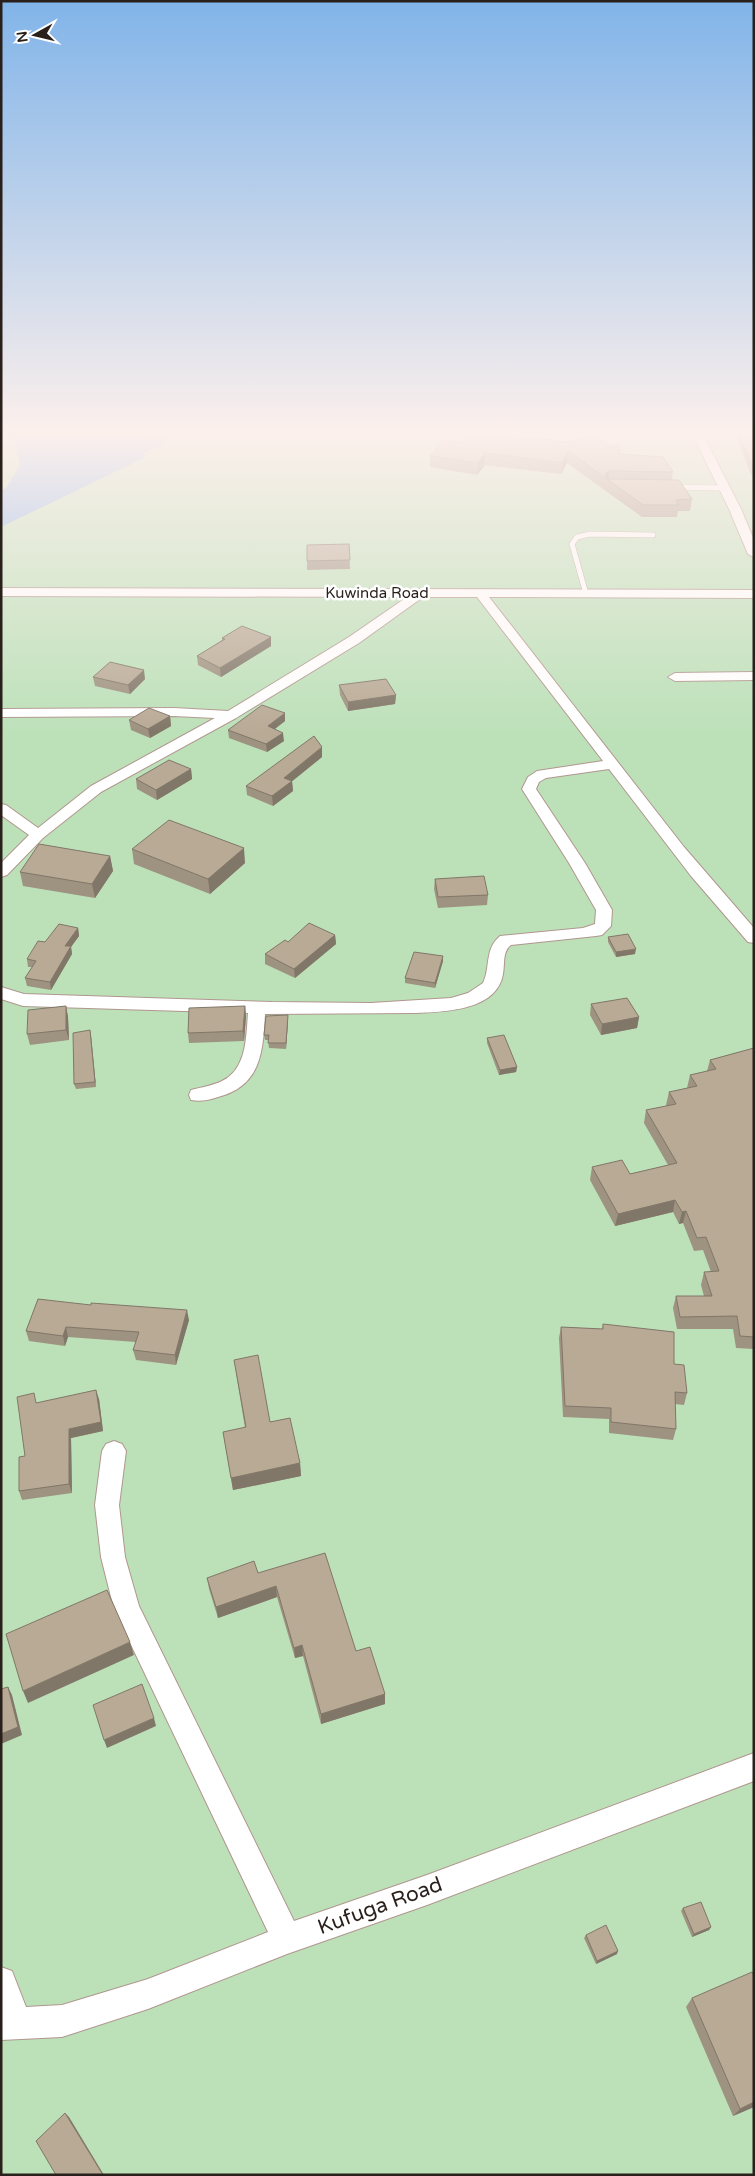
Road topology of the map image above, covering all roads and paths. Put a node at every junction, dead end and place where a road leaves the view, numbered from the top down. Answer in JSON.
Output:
{"nodes":[{"id":1,"x":743,"y":531,"type":"edge"},
{"id":2,"x":654,"y":535,"type":"dead end"},
{"id":3,"x":754,"y":554,"type":"edge"},
{"id":4,"x":1,"y":592,"type":"edge"},
{"id":5,"x":480,"y":593,"type":"junction"},
{"id":6,"x":419,"y":594,"type":"junction"},
{"id":7,"x":586,"y":594,"type":"junction"},
{"id":8,"x":754,"y":594,"type":"edge"},
{"id":9,"x":754,"y":676,"type":"edge"},
{"id":10,"x":674,"y":677,"type":"dead end"},
{"id":11,"x":1,"y":713,"type":"edge"},
{"id":12,"x":231,"y":715,"type":"junction"},
{"id":13,"x":612,"y":764,"type":"junction"},
{"id":14,"x":1,"y":808,"type":"edge"},
{"id":15,"x":38,"y":835,"type":"junction"},
{"id":16,"x":1,"y":872,"type":"edge"},
{"id":17,"x":754,"y":938,"type":"edge"},
{"id":18,"x":1,"y":992,"type":"edge"},
{"id":19,"x":257,"y":1008,"type":"junction"},
{"id":20,"x":198,"y":1095,"type":"dead end"},
{"id":21,"x":114,"y":1452,"type":"dead end"},
{"id":22,"x":754,"y":1767,"type":"edge"},
{"id":23,"x":287,"y":1939,"type":"junction"},
{"id":24,"x":1,"y":1982,"type":"edge"},
{"id":25,"x":9,"y":2024,"type":"edge"}],
"edges":[{"from":1,"to":3,"type":"street"},
{"from":2,"to":7,"type":"lane"},
{"from":4,"to":6,"type":"street","name":"Kuwinda Road"},
{"from":5,"to":6,"type":"street","name":"Kuwinda Road"},
{"from":5,"to":7,"type":"street","name":"Kuwinda Road"},
{"from":5,"to":13,"type":"street"},
{"from":6,"to":12,"type":"street"},
{"from":7,"to":8,"type":"street","name":"Kuwinda Road"},
{"from":9,"to":10,"type":"street"},
{"from":11,"to":12,"type":"street"},
{"from":12,"to":15,"type":"street"},
{"from":13,"to":17,"type":"street"},
{"from":13,"to":19,"type":"street"},
{"from":14,"to":15,"type":"street"},
{"from":15,"to":16,"type":"street"},
{"from":18,"to":19,"type":"street"},
{"from":19,"to":20,"type":"street"},
{"from":21,"to":23,"type":"street"},
{"from":22,"to":23,"type":"street","name":"Kufuga Road"},
{"from":23,"to":25,"type":"street","name":"Kufuga Road"},
{"from":24,"to":25,"type":"street"}]}
